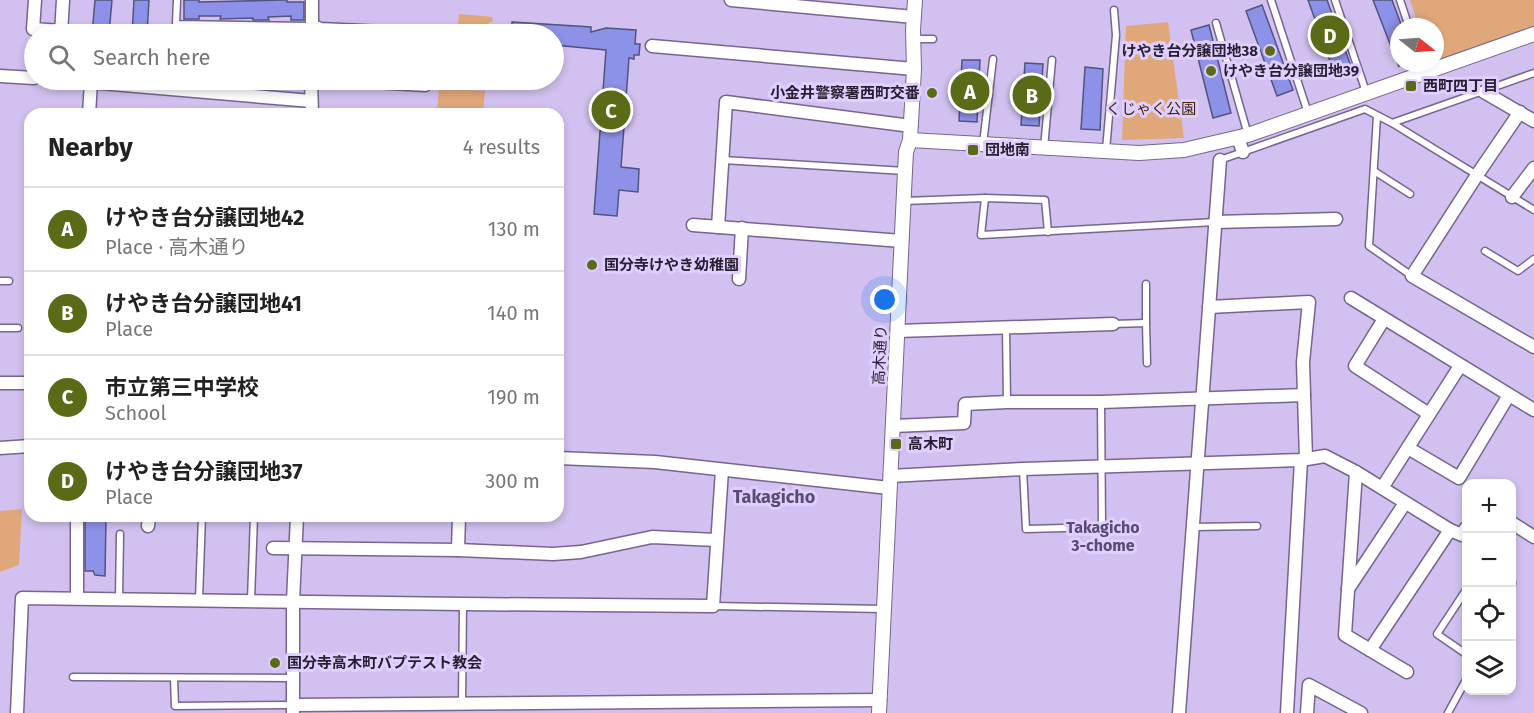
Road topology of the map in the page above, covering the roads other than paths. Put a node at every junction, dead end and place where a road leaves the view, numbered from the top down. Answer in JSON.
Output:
{"nodes":[{"id":1,"x":35,"y":0,"type":"edge"},
{"id":2,"x":63,"y":0,"type":"edge"},
{"id":3,"x":177,"y":0,"type":"edge"},
{"id":4,"x":312,"y":0,"type":"edge"},
{"id":5,"x":731,"y":0,"type":"edge"},
{"id":6,"x":915,"y":0,"type":"edge"},
{"id":7,"x":1270,"y":0,"type":"edge"},
{"id":8,"x":1335,"y":0,"type":"edge"},
{"id":9,"x":1401,"y":0,"type":"edge"},
{"id":10,"x":755,"y":1,"type":"edge"},
{"id":11,"x":1114,"y":10,"type":"dead end"},
{"id":12,"x":914,"y":17,"type":"junction"},
{"id":13,"x":1406,"y":18,"type":"edge"},
{"id":14,"x":1215,"y":23,"type":"dead end"},
{"id":15,"x":33,"y":24,"type":"edge"},
{"id":16,"x":62,"y":24,"type":"edge"},
{"id":17,"x":176,"y":24,"type":"edge"},
{"id":18,"x":312,"y":24,"type":"edge"},
{"id":19,"x":1534,"y":34,"type":"edge"},
{"id":20,"x":914,"y":39,"type":"junction"},
{"id":21,"x":933,"y":39,"type":"dead end"},
{"id":22,"x":652,"y":46,"type":"dead end"},
{"id":23,"x":993,"y":59,"type":"dead end"},
{"id":24,"x":1052,"y":60,"type":"dead end"},
{"id":25,"x":1444,"y":62,"type":"edge"},
{"id":26,"x":914,"y":69,"type":"junction"},
{"id":27,"x":1414,"y":72,"type":"edge"},
{"id":28,"x":1534,"y":73,"type":"edge"},
{"id":29,"x":0,"y":76,"type":"edge"},
{"id":30,"x":24,"y":77,"type":"edge"},
{"id":31,"x":90,"y":90,"type":"edge"},
{"id":32,"x":159,"y":90,"type":"edge"},
{"id":33,"x":311,"y":90,"type":"edge"},
{"id":34,"x":1366,"y":92,"type":"junction"},
{"id":35,"x":1484,"y":92,"type":"junction"},
{"id":36,"x":89,"y":108,"type":"edge"},
{"id":37,"x":312,"y":108,"type":"edge"},
{"id":38,"x":1520,"y":112,"type":"junction"},
{"id":39,"x":1308,"y":113,"type":"junction"},
{"id":40,"x":1377,"y":116,"type":"junction"},
{"id":41,"x":1534,"y":121,"type":"edge"},
{"id":42,"x":1392,"y":123,"type":"junction"},
{"id":43,"x":910,"y":133,"type":"junction"},
{"id":44,"x":1243,"y":136,"type":"junction"},
{"id":45,"x":984,"y":144,"type":"junction"},
{"id":46,"x":1044,"y":148,"type":"junction"},
{"id":47,"x":1106,"y":152,"type":"junction"},
{"id":48,"x":1243,"y":152,"type":"junction"},
{"id":49,"x":723,"y":160,"type":"junction"},
{"id":50,"x":1220,"y":160,"type":"joint"},
{"id":51,"x":1534,"y":168,"type":"edge"},
{"id":52,"x":905,"y":171,"type":"junction"},
{"id":53,"x":1374,"y":171,"type":"junction"},
{"id":54,"x":1477,"y":175,"type":"junction"},
{"id":55,"x":1410,"y":194,"type":"dead end"},
{"id":56,"x":1512,"y":197,"type":"junction"},
{"id":57,"x":985,"y":198,"type":"junction"},
{"id":58,"x":904,"y":201,"type":"junction"},
{"id":59,"x":1534,"y":210,"type":"edge"},
{"id":60,"x":1336,"y":219,"type":"dead end"},
{"id":61,"x":1215,"y":222,"type":"junction"},
{"id":62,"x":693,"y":225,"type":"dead end"},
{"id":63,"x":718,"y":227,"type":"junction"},
{"id":64,"x":742,"y":228,"type":"junction"},
{"id":65,"x":1048,"y":232,"type":"junction"},
{"id":66,"x":902,"y":241,"type":"junction"},
{"id":67,"x":1485,"y":251,"type":"dead end"},
{"id":68,"x":1534,"y":258,"type":"edge"},
{"id":69,"x":1412,"y":276,"type":"junction"},
{"id":70,"x":739,"y":279,"type":"dead end"},
{"id":71,"x":0,"y":281,"type":"edge"},
{"id":72,"x":9,"y":281,"type":"dead end"},
{"id":73,"x":1146,"y":284,"type":"dead end"},
{"id":74,"x":1351,"y":298,"type":"dead end"},
{"id":75,"x":1209,"y":307,"type":"junction"},
{"id":76,"x":1384,"y":319,"type":"junction"},
{"id":77,"x":1146,"y":323,"type":"junction"},
{"id":78,"x":1113,"y":324,"type":"joint"},
{"id":79,"x":1006,"y":327,"type":"junction"},
{"id":80,"x":0,"y":328,"type":"edge"},
{"id":81,"x":18,"y":328,"type":"dead end"},
{"id":82,"x":898,"y":331,"type":"junction"},
{"id":83,"x":1534,"y":347,"type":"edge"},
{"id":84,"x":1147,"y":363,"type":"dead end"},
{"id":85,"x":1460,"y":366,"type":"junction"},
{"id":86,"x":0,"y":383,"type":"edge"},
{"id":87,"x":24,"y":383,"type":"edge"},
{"id":88,"x":1304,"y":394,"type":"junction"},
{"id":89,"x":1509,"y":395,"type":"junction"},
{"id":90,"x":1202,"y":398,"type":"junction"},
{"id":91,"x":1007,"y":402,"type":"junction"},
{"id":92,"x":1101,"y":402,"type":"junction"},
{"id":93,"x":1534,"y":410,"type":"edge"},
{"id":94,"x":1429,"y":414,"type":"junction"},
{"id":95,"x":893,"y":426,"type":"junction"},
{"id":96,"x":24,"y":446,"type":"edge"},
{"id":97,"x":0,"y":448,"type":"edge"},
{"id":98,"x":1408,"y":448,"type":"junction"},
{"id":99,"x":564,"y":458,"type":"edge"},
{"id":100,"x":1304,"y":460,"type":"junction"},
{"id":101,"x":1198,"y":464,"type":"junction"},
{"id":102,"x":1101,"y":467,"type":"junction"},
{"id":103,"x":1023,"y":469,"type":"junction"},
{"id":104,"x":722,"y":470,"type":"junction"},
{"id":105,"x":1356,"y":472,"type":"junction"},
{"id":106,"x":889,"y":482,"type":"junction"},
{"id":107,"x":1382,"y":488,"type":"junction"},
{"id":108,"x":1405,"y":503,"type":"junction"},
{"id":109,"x":77,"y":522,"type":"edge"},
{"id":110,"x":202,"y":522,"type":"edge"},
{"id":111,"x":254,"y":522,"type":"edge"},
{"id":112,"x":297,"y":522,"type":"edge"},
{"id":113,"x":459,"y":522,"type":"edge"},
{"id":114,"x":1516,"y":525,"type":"edge"},
{"id":115,"x":1257,"y":526,"type":"dead end"},
{"id":116,"x":1193,"y":527,"type":"junction"},
{"id":117,"x":1450,"y":530,"type":"junction"},
{"id":118,"x":1463,"y":533,"type":"edge"},
{"id":119,"x":120,"y":534,"type":"dead end"},
{"id":120,"x":1534,"y":537,"type":"edge"},
{"id":121,"x":716,"y":540,"type":"junction"},
{"id":122,"x":273,"y":548,"type":"dead end"},
{"id":123,"x":295,"y":548,"type":"junction"},
{"id":124,"x":458,"y":550,"type":"junction"},
{"id":125,"x":1347,"y":590,"type":"junction"},
{"id":126,"x":77,"y":597,"type":"junction"},
{"id":127,"x":1462,"y":597,"type":"edge"},
{"id":128,"x":119,"y":598,"type":"junction"},
{"id":129,"x":199,"y":599,"type":"junction"},
{"id":130,"x":251,"y":600,"type":"junction"},
{"id":131,"x":293,"y":601,"type":"junction"},
{"id":132,"x":464,"y":604,"type":"junction"},
{"id":133,"x":713,"y":606,"type":"junction"},
{"id":134,"x":884,"y":609,"type":"junction"},
{"id":135,"x":1370,"y":650,"type":"junction"},
{"id":136,"x":1462,"y":651,"type":"edge"},
{"id":137,"x":1407,"y":672,"type":"dead end"},
{"id":138,"x":73,"y":677,"type":"dead end"},
{"id":139,"x":292,"y":678,"type":"junction"},
{"id":140,"x":174,"y":679,"type":"junction"},
{"id":141,"x":1462,"y":689,"type":"edge"},
{"id":142,"x":462,"y":704,"type":"junction"},
{"id":143,"x":879,"y":706,"type":"edge"},
{"id":144,"x":293,"y":709,"type":"edge"},
{"id":145,"x":17,"y":713,"type":"edge"},
{"id":146,"x":1179,"y":713,"type":"edge"},
{"id":147,"x":1287,"y":713,"type":"edge"},
{"id":148,"x":1307,"y":713,"type":"edge"},
{"id":149,"x":1361,"y":713,"type":"edge"},
{"id":150,"x":1448,"y":713,"type":"edge"}],
"edges":[{"from":1,"to":15,"type":"street"},
{"from":2,"to":16,"type":"street"},
{"from":3,"to":17,"type":"lane"},
{"from":4,"to":18,"type":"street"},
{"from":5,"to":10,"type":"street"},
{"from":6,"to":12,"type":"street","name":"高木通り"},
{"from":7,"to":39,"type":"lane"},
{"from":8,"to":34,"type":"lane"},
{"from":9,"to":13,"type":"lane"},
{"from":10,"to":12,"type":"street"},
{"from":11,"to":47,"type":"lane"},
{"from":12,"to":20,"type":"street","name":"高木通り"},
{"from":14,"to":44,"type":"lane"},
{"from":19,"to":25,"type":"street"},
{"from":20,"to":21,"type":"lane"},
{"from":20,"to":26,"type":"street","name":"高木通り"},
{"from":22,"to":26,"type":"street"},
{"from":23,"to":45,"type":"lane"},
{"from":24,"to":46,"type":"lane"},
{"from":26,"to":43,"type":"street","name":"高木通り"},
{"from":27,"to":34,"type":"street"},
{"from":28,"to":35,"type":"lane"},
{"from":29,"to":30,"type":"street"},
{"from":31,"to":36,"type":"street"},
{"from":32,"to":37,"type":"street"},
{"from":33,"to":37,"type":"street"},
{"from":34,"to":39,"type":"street"},
{"from":35,"to":38,"type":"street"},
{"from":35,"to":42,"type":"lane"},
{"from":38,"to":41,"type":"street"},
{"from":38,"to":54,"type":"street"},
{"from":39,"to":44,"type":"street"},
{"from":40,"to":42,"type":"lane"},
{"from":40,"to":48,"type":"lane"},
{"from":40,"to":53,"type":"lane"},
{"from":42,"to":54,"type":"lane"},
{"from":43,"to":45,"type":"street"},
{"from":43,"to":49,"type":"street"},
{"from":43,"to":52,"type":"street","name":"高木通り"},
{"from":44,"to":47,"type":"street"},
{"from":44,"to":48,"type":"street"},
{"from":45,"to":46,"type":"street"},
{"from":46,"to":47,"type":"street"},
{"from":48,"to":50,"type":"lane"},
{"from":49,"to":52,"type":"lane"},
{"from":49,"to":63,"type":"street"},
{"from":50,"to":61,"type":"street"},
{"from":51,"to":56,"type":"street"},
{"from":52,"to":58,"type":"street","name":"高木通り"},
{"from":53,"to":55,"type":"lane"},
{"from":53,"to":69,"type":"lane"},
{"from":54,"to":56,"type":"lane"},
{"from":54,"to":69,"type":"street"},
{"from":56,"to":59,"type":"lane"},
{"from":57,"to":58,"type":"lane"},
{"from":57,"to":65,"type":"lane"},
{"from":57,"to":65,"type":"lane"},
{"from":58,"to":66,"type":"street","name":"高木通り"},
{"from":60,"to":61,"type":"street"},
{"from":61,"to":65,"type":"lane"},
{"from":61,"to":75,"type":"street"},
{"from":62,"to":63,"type":"street"},
{"from":63,"to":64,"type":"street"},
{"from":64,"to":66,"type":"street"},
{"from":64,"to":70,"type":"street"},
{"from":66,"to":82,"type":"street","name":"高木通り"},
{"from":67,"to":68,"type":"lane"},
{"from":69,"to":83,"type":"street"},
{"from":71,"to":72,"type":"lane"},
{"from":73,"to":77,"type":"lane"},
{"from":74,"to":76,"type":"street"},
{"from":75,"to":88,"type":"street"},
{"from":75,"to":90,"type":"street"},
{"from":76,"to":85,"type":"street"},
{"from":76,"to":94,"type":"street"},
{"from":77,"to":78,"type":"lane"},
{"from":77,"to":84,"type":"lane"},
{"from":78,"to":79,"type":"street"},
{"from":79,"to":82,"type":"street"},
{"from":79,"to":91,"type":"lane"},
{"from":80,"to":81,"type":"lane"},
{"from":82,"to":95,"type":"street","name":"高木通り"},
{"from":85,"to":89,"type":"street"},
{"from":85,"to":94,"type":"street"},
{"from":86,"to":87,"type":"street"},
{"from":88,"to":90,"type":"street"},
{"from":88,"to":100,"type":"street"},
{"from":89,"to":93,"type":"street"},
{"from":89,"to":98,"type":"street"},
{"from":90,"to":92,"type":"street"},
{"from":90,"to":101,"type":"street"},
{"from":91,"to":92,"type":"street"},
{"from":91,"to":95,"type":"street"},
{"from":92,"to":102,"type":"lane"},
{"from":94,"to":98,"type":"street"},
{"from":95,"to":106,"type":"street","name":"高木通り"},
{"from":96,"to":97,"type":"street"},
{"from":98,"to":107,"type":"street"},
{"from":99,"to":104,"type":"street"},
{"from":100,"to":101,"type":"street"},
{"from":100,"to":105,"type":"street"},
{"from":100,"to":147,"type":"street"},
{"from":101,"to":102,"type":"street"},
{"from":101,"to":116,"type":"street"},
{"from":102,"to":103,"type":"street"},
{"from":102,"to":103,"type":"lane"},
{"from":103,"to":106,"type":"street"},
{"from":104,"to":106,"type":"street"},
{"from":104,"to":121,"type":"street"},
{"from":105,"to":107,"type":"street"},
{"from":105,"to":125,"type":"street"},
{"from":106,"to":134,"type":"street","name":"高木通り"},
{"from":107,"to":108,"type":"street"},
{"from":108,"to":117,"type":"street"},
{"from":108,"to":125,"type":"street"},
{"from":109,"to":126,"type":"street"},
{"from":110,"to":129,"type":"lane"},
{"from":111,"to":130,"type":"lane"},
{"from":112,"to":123,"type":"street"},
{"from":113,"to":124,"type":"street"},
{"from":114,"to":120,"type":"street"},
{"from":115,"to":116,"type":"lane"},
{"from":116,"to":146,"type":"street"},
{"from":117,"to":118,"type":"street"},
{"from":117,"to":135,"type":"street"},
{"from":119,"to":128,"type":"lane"},
{"from":121,"to":124,"type":"street"},
{"from":121,"to":133,"type":"street"},
{"from":122,"to":123,"type":"street"},
{"from":123,"to":124,"type":"street"},
{"from":123,"to":131,"type":"street"},
{"from":125,"to":135,"type":"street"},
{"from":126,"to":128,"type":"street"},
{"from":126,"to":145,"type":"street"},
{"from":127,"to":136,"type":"lane"},
{"from":128,"to":129,"type":"street"},
{"from":129,"to":130,"type":"street"},
{"from":130,"to":131,"type":"street"},
{"from":131,"to":132,"type":"street"},
{"from":131,"to":139,"type":"street"},
{"from":132,"to":133,"type":"street"},
{"from":132,"to":142,"type":"lane"},
{"from":133,"to":134,"type":"lane"},
{"from":134,"to":143,"type":"street","name":"高木通り"},
{"from":135,"to":137,"type":"street"},
{"from":138,"to":140,"type":"lane"},
{"from":139,"to":140,"type":"lane"},
{"from":139,"to":144,"type":"street"},
{"from":140,"to":144,"type":"lane"},
{"from":141,"to":150,"type":"lane"},
{"from":142,"to":143,"type":"street"},
{"from":142,"to":144,"type":"street"},
{"from":148,"to":149,"type":"street"}]}
